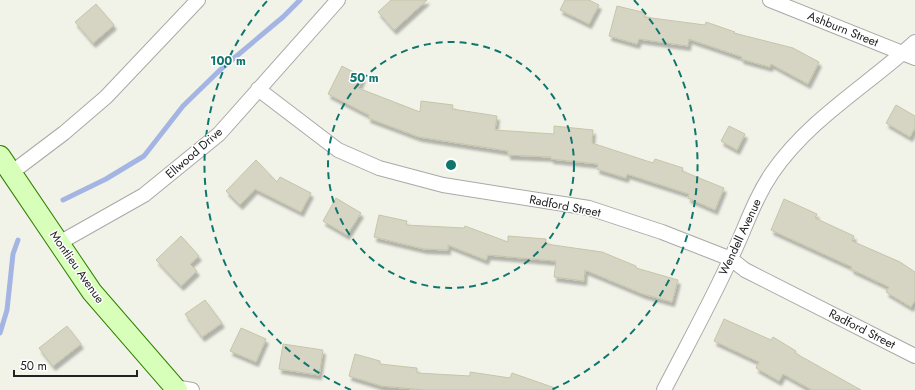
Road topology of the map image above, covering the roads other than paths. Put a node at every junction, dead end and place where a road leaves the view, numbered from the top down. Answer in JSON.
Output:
{"nodes":[{"id":1,"x":198,"y":0,"type":"edge"},
{"id":2,"x":338,"y":0,"type":"edge"},
{"id":3,"x":770,"y":0,"type":"edge"},
{"id":4,"x":915,"y":42,"type":"edge"},
{"id":5,"x":909,"y":55,"type":"edge"},
{"id":6,"x":258,"y":89,"type":"junction"},
{"id":7,"x":0,"y":156,"type":"edge"},
{"id":8,"x":11,"y":173,"type":"junction"},
{"id":9,"x":59,"y":243,"type":"junction"},
{"id":10,"x":731,"y":259,"type":"junction"},
{"id":11,"x":915,"y":356,"type":"edge"},
{"id":12,"x":181,"y":389,"type":"edge"},
{"id":13,"x":664,"y":390,"type":"edge"}],
"edges":[{"from":1,"to":8,"type":"street"},
{"from":2,"to":6,"type":"street","name":"Ellwood Drive"},
{"from":3,"to":5,"type":"street","name":"Ashburn Street"},
{"from":4,"to":5,"type":"street","name":"Wendell Avenue"},
{"from":5,"to":10,"type":"street","name":"Wendell Avenue"},
{"from":6,"to":9,"type":"street","name":"Ellwood Drive"},
{"from":6,"to":10,"type":"street","name":"Radford Street"},
{"from":7,"to":8,"type":"street","name":"Montlieu Avenue"},
{"from":8,"to":9,"type":"street","name":"Montlieu Avenue"},
{"from":9,"to":12,"type":"street","name":"Montlieu Avenue"},
{"from":10,"to":11,"type":"street","name":"Radford Street"},
{"from":10,"to":13,"type":"street","name":"Wendell Avenue"}]}
